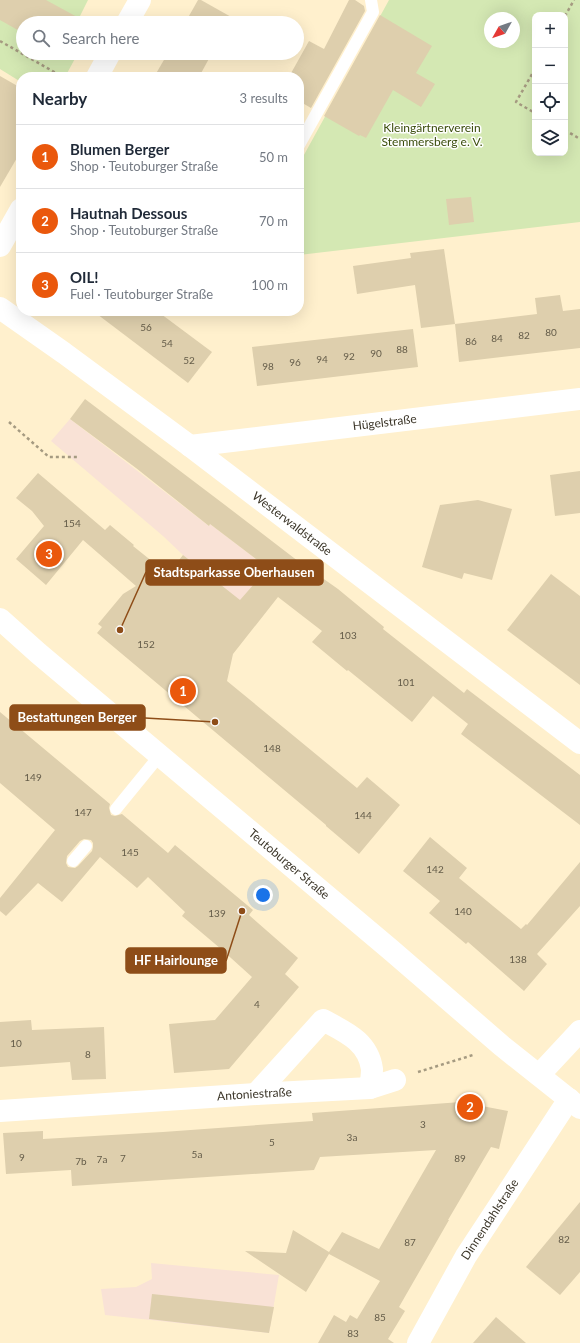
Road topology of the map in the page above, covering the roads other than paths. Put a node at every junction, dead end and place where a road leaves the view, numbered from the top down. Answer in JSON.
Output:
{"nodes":[{"id":1,"x":140,"y":0,"type":"edge"},
{"id":2,"x":371,"y":0,"type":"edge"},
{"id":3,"x":131,"y":16,"type":"edge"},
{"id":4,"x":106,"y":60,"type":"edge"},
{"id":5,"x":100,"y":72,"type":"edge"},
{"id":6,"x":304,"y":136,"type":"edge"},
{"id":7,"x":16,"y":218,"type":"edge"},
{"id":8,"x":0,"y":246,"type":"edge"},
{"id":9,"x":0,"y":308,"type":"edge"},
{"id":10,"x":580,"y":399,"type":"edge"},
{"id":11,"x":190,"y":446,"type":"junction"},
{"id":12,"x":0,"y":619,"type":"edge"},
{"id":13,"x":580,"y":743,"type":"edge"},
{"id":14,"x":160,"y":755,"type":"junction"},
{"id":15,"x":116,"y":809,"type":"dead end"},
{"id":16,"x":86,"y":846,"type":"dead end"},
{"id":17,"x":73,"y":861,"type":"dead end"},
{"id":18,"x":580,"y":1031,"type":"edge"},
{"id":19,"x":539,"y":1075,"type":"junction"},
{"id":20,"x":395,"y":1080,"type":"road end"},
{"id":21,"x":370,"y":1088,"type":"junction"},
{"id":22,"x":256,"y":1094,"type":"junction"},
{"id":23,"x":574,"y":1104,"type":"edge"},
{"id":24,"x":0,"y":1111,"type":"edge"},
{"id":25,"x":418,"y":1343,"type":"edge"}],
"edges":[{"from":1,"to":3,"type":"street"},
{"from":2,"to":6,"type":"lane"},
{"from":4,"to":5,"type":"street"},
{"from":7,"to":8,"type":"street"},
{"from":9,"to":11,"type":"street","name":"Westerwaldstraße"},
{"from":10,"to":11,"type":"street","name":"Hügelstraße"},
{"from":11,"to":13,"type":"street","name":"Westerwaldstraße"},
{"from":12,"to":14,"type":"street","name":"Teutoburger Straße"},
{"from":14,"to":15,"type":"lane"},
{"from":14,"to":19,"type":"street","name":"Teutoburger Straße"},
{"from":16,"to":17,"type":"lane"},
{"from":18,"to":19,"type":"street"},
{"from":19,"to":23,"type":"street","name":"Teutoburger Straße"},
{"from":20,"to":21,"type":"street","name":"Antoniestraße"},
{"from":21,"to":22,"type":"street","name":"Antoniestraße"},
{"from":21,"to":22,"type":"street"},
{"from":22,"to":24,"type":"street","name":"Antoniestraße"},
{"from":23,"to":25,"type":"street","name":"Dinnendahlstraße"}]}
